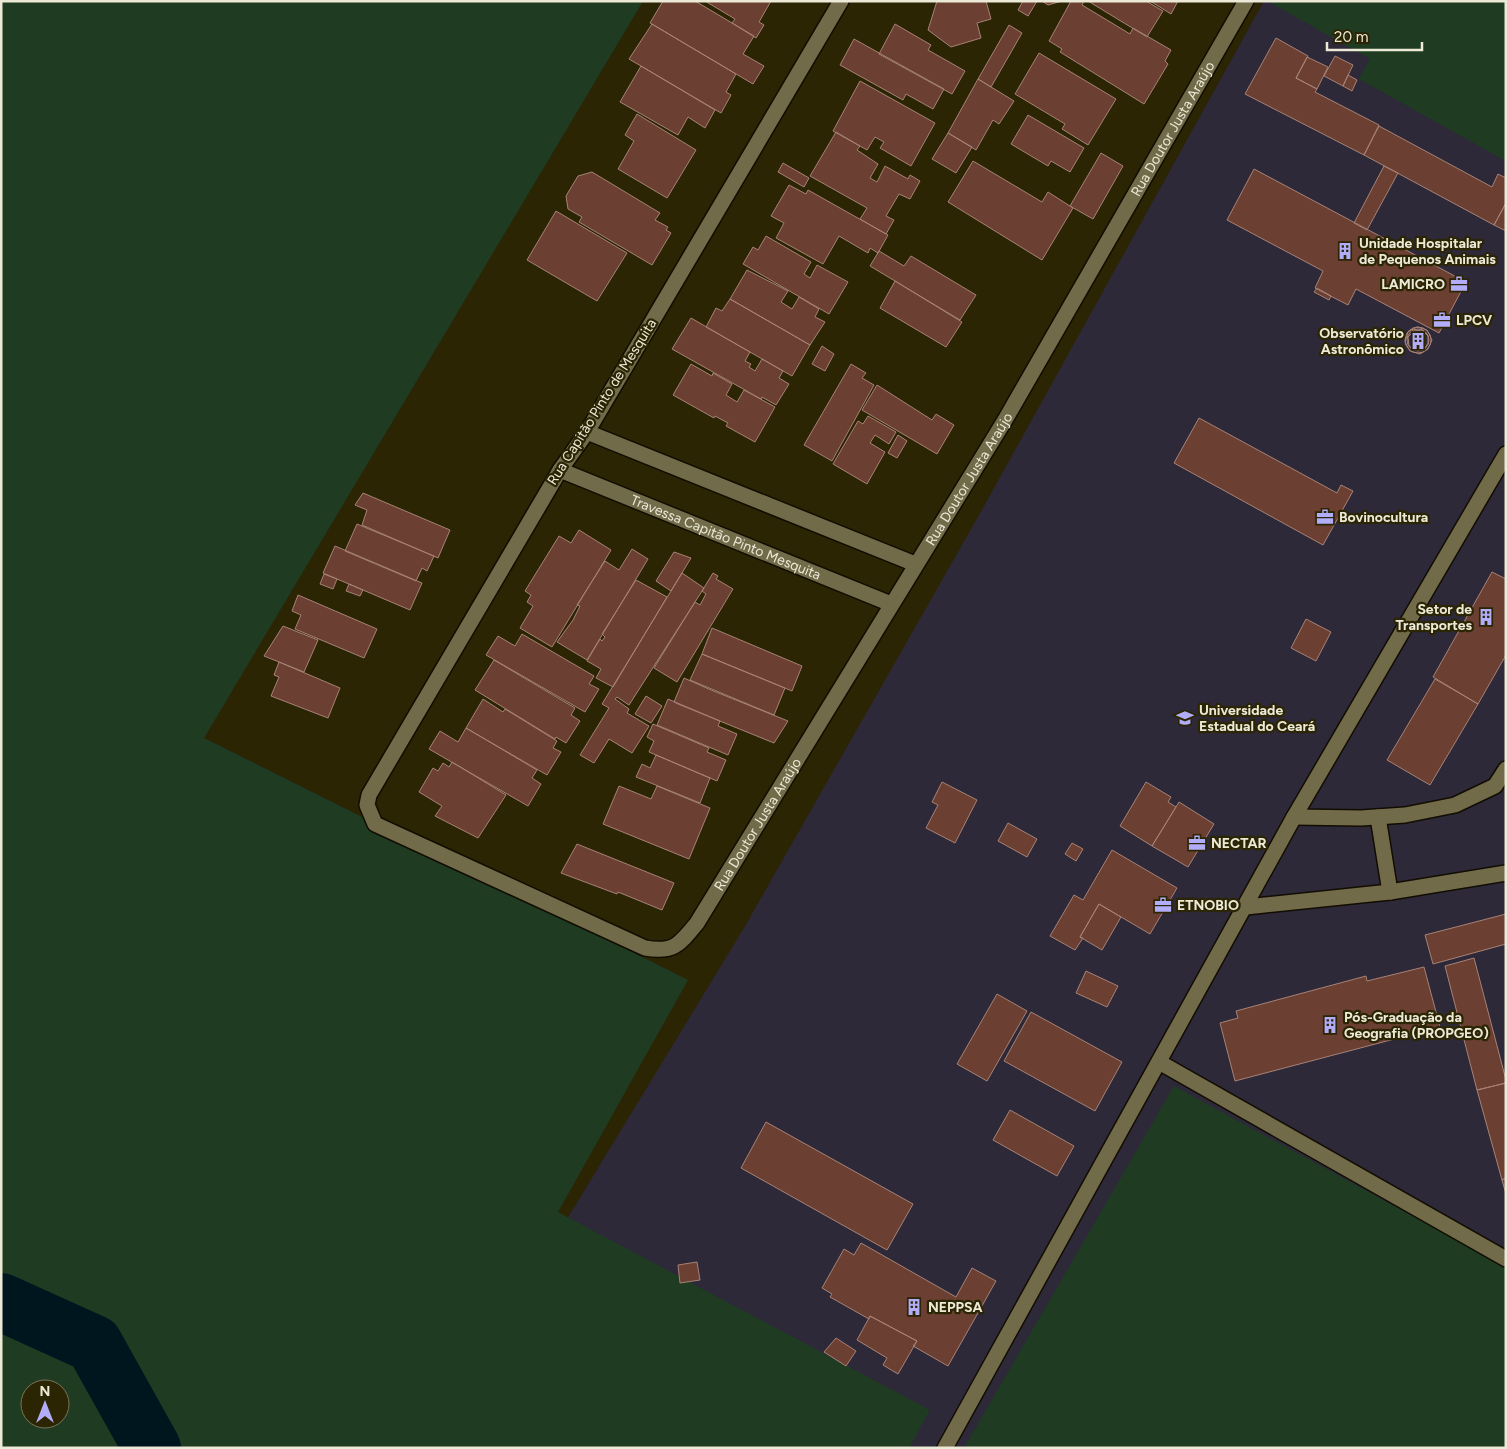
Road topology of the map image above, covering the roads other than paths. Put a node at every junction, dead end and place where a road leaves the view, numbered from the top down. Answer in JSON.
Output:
{"nodes":[{"id":1,"x":841,"y":1,"type":"edge"},
{"id":2,"x":1246,"y":1,"type":"edge"},
{"id":3,"x":586,"y":432,"type":"junction"},
{"id":4,"x":1506,"y":454,"type":"edge"},
{"id":5,"x":560,"y":470,"type":"junction"},
{"id":6,"x":916,"y":564,"type":"junction"},
{"id":7,"x":891,"y":604,"type":"junction"},
{"id":8,"x":1506,"y":769,"type":"edge"},
{"id":9,"x":1500,"y":789,"type":"edge"},
{"id":10,"x":1294,"y":817,"type":"junction"},
{"id":11,"x":1378,"y":817,"type":"junction"},
{"id":12,"x":1506,"y":873,"type":"edge"},
{"id":13,"x":1390,"y":892,"type":"junction"},
{"id":14,"x":1246,"y":907,"type":"junction"},
{"id":15,"x":676,"y":947,"type":"joint"},
{"id":16,"x":1159,"y":1062,"type":"junction"},
{"id":17,"x":1506,"y":1259,"type":"edge"},
{"id":18,"x":945,"y":1448,"type":"edge"}],
"edges":[{"from":1,"to":3,"type":"street","name":"Rua Capitão Pinto de Mesquita"},
{"from":2,"to":6,"type":"street","name":"Rua Doutor Justa Araújo"},
{"from":3,"to":5,"type":"street","name":"Rua Capitão Pinto de Mesquita"},
{"from":3,"to":6,"type":"street"},
{"from":4,"to":10,"type":"street"},
{"from":5,"to":7,"type":"street","name":"Travessa Capitão Pinto Mesquita"},
{"from":5,"to":15,"type":"street","name":"Rua Capitão Pinto de Mesquita"},
{"from":6,"to":7,"type":"street","name":"Rua Doutor Justa Araújo"},
{"from":7,"to":15,"type":"street","name":"Rua Doutor Justa Araújo"},
{"from":8,"to":9,"type":"street"},
{"from":9,"to":11,"type":"street"},
{"from":10,"to":11,"type":"street"},
{"from":10,"to":14,"type":"street"},
{"from":11,"to":13,"type":"street"},
{"from":12,"to":13,"type":"street"},
{"from":13,"to":14,"type":"street"},
{"from":14,"to":16,"type":"street"},
{"from":16,"to":17,"type":"street"},
{"from":16,"to":18,"type":"street"}]}
